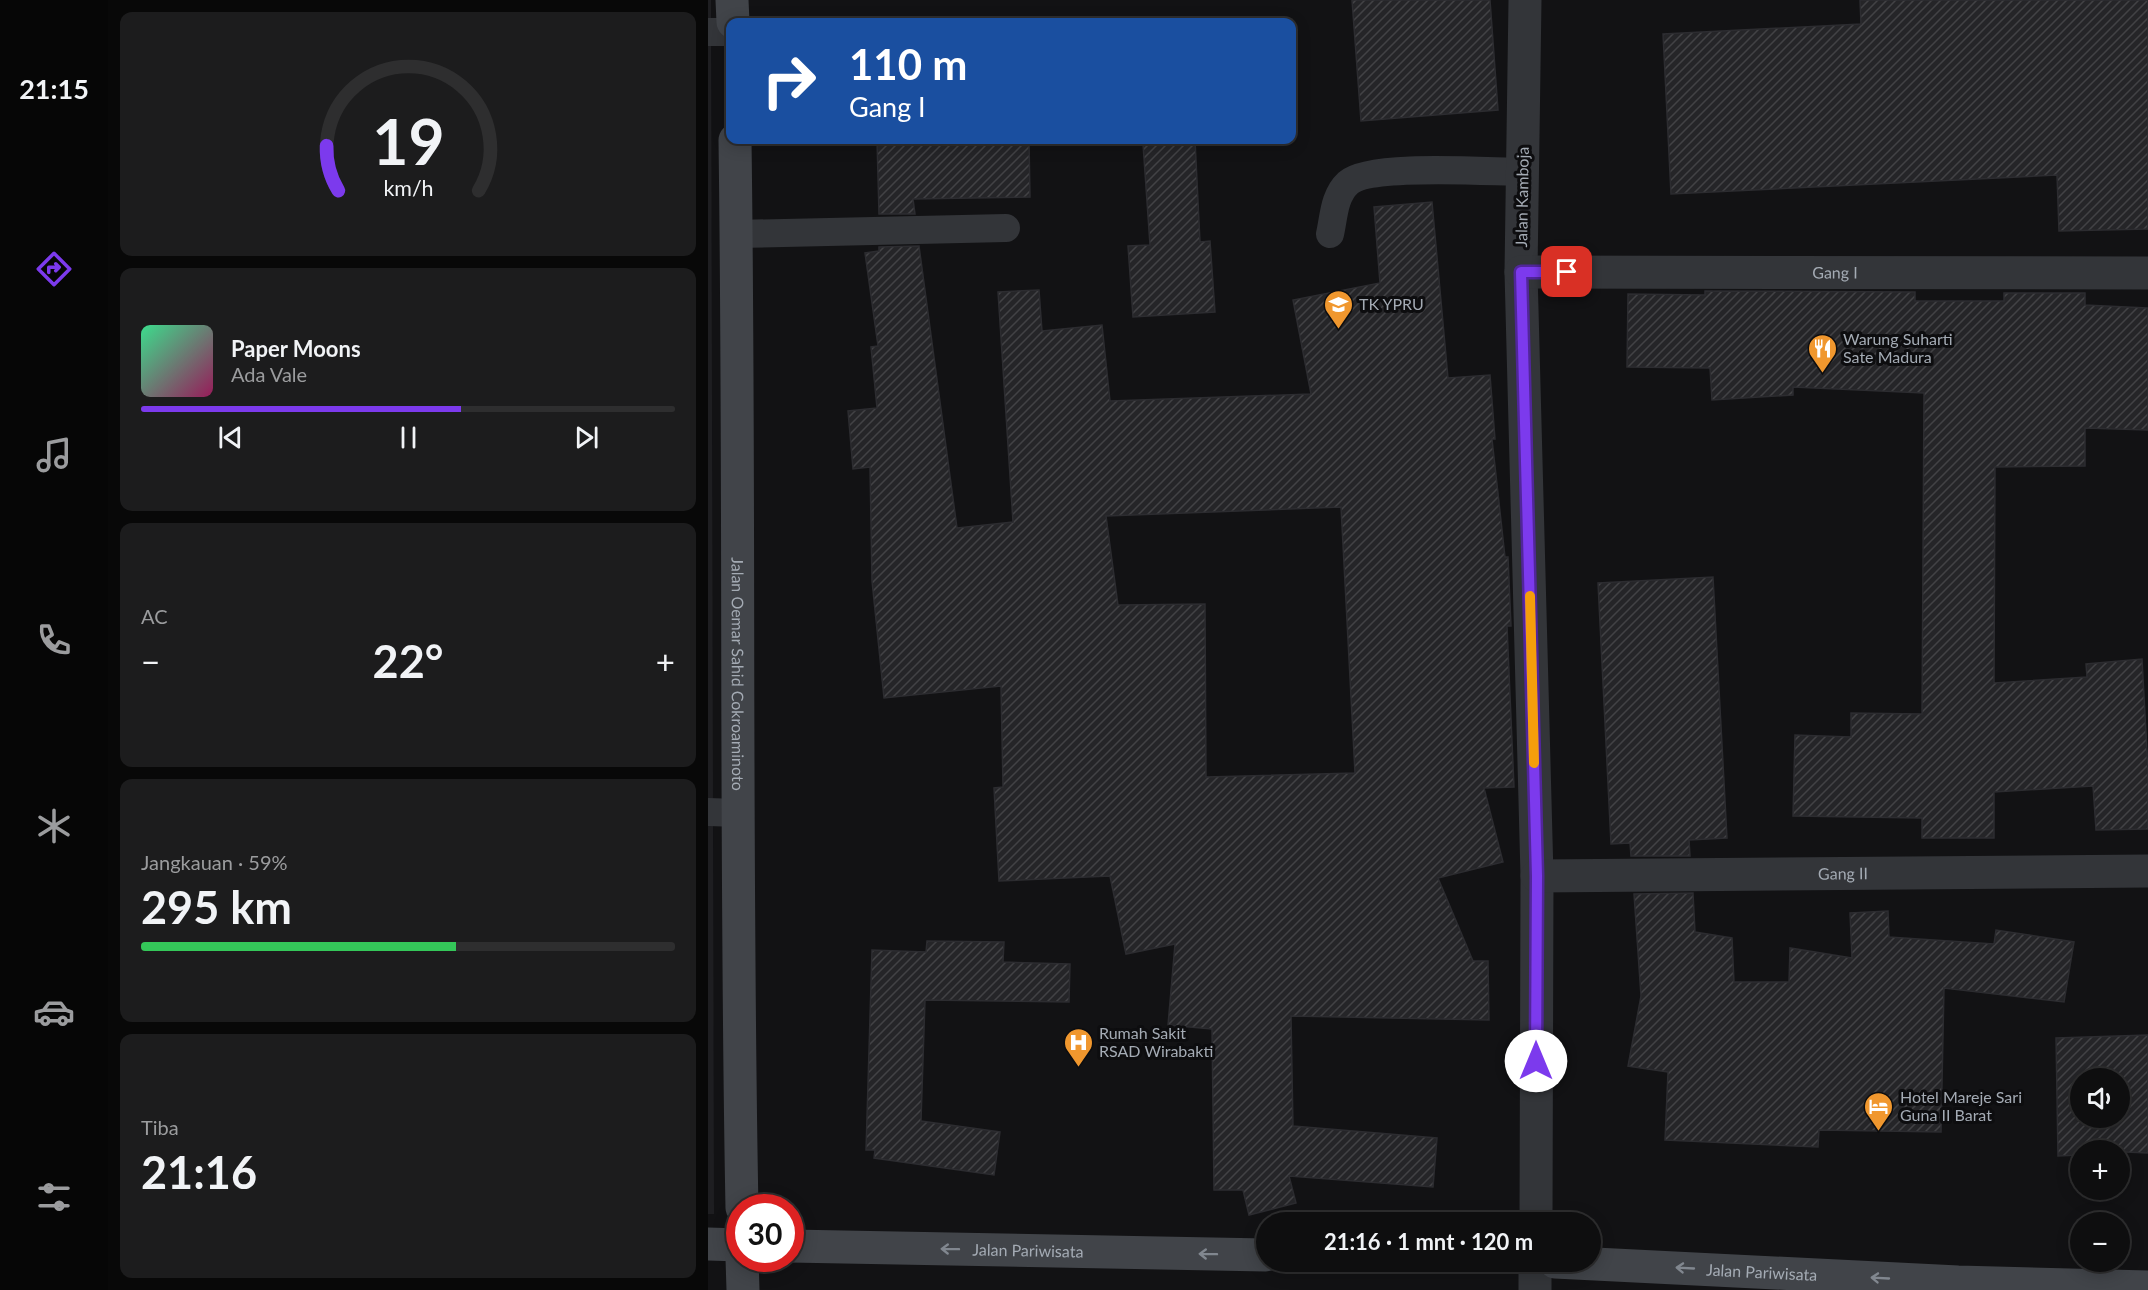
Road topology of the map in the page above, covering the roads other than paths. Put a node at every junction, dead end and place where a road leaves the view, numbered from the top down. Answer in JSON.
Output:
{"nodes":[{"id":1,"x":732,"y":0,"type":"edge"},
{"id":2,"x":1525,"y":0,"type":"edge"},
{"id":3,"x":733,"y":18,"type":"edge"},
{"id":4,"x":708,"y":32,"type":"edge"},
{"id":5,"x":726,"y":32,"type":"edge"},
{"id":6,"x":735,"y":144,"type":"edge"},
{"id":7,"x":1522,"y":172,"type":"junction"},
{"id":8,"x":1006,"y":228,"type":"dead end"},
{"id":9,"x":736,"y":234,"type":"junction"},
{"id":10,"x":1330,"y":234,"type":"dead end"},
{"id":11,"x":1521,"y":272,"type":"junction"},
{"id":12,"x":2148,"y":273,"type":"edge"},
{"id":13,"x":723,"y":812,"type":"edge"},
{"id":14,"x":2148,"y":871,"type":"edge"},
{"id":15,"x":1537,"y":876,"type":"junction"},
{"id":16,"x":741,"y":1194,"type":"edge"},
{"id":17,"x":1536,"y":1212,"type":"edge"},
{"id":18,"x":708,"y":1244,"type":"edge"},
{"id":19,"x":726,"y":1245,"type":"edge"},
{"id":20,"x":804,"y":1246,"type":"edge"},
{"id":21,"x":1256,"y":1255,"type":"edge"},
{"id":22,"x":1601,"y":1265,"type":"edge"},
{"id":23,"x":742,"y":1272,"type":"edge"},
{"id":24,"x":1535,"y":1272,"type":"edge"},
{"id":25,"x":1958,"y":1286,"type":"edge"},
{"id":26,"x":2148,"y":1287,"type":"edge"},
{"id":27,"x":743,"y":1290,"type":"edge"},
{"id":28,"x":1535,"y":1290,"type":"edge"}],
"edges":[{"from":1,"to":3,"type":"street"},
{"from":2,"to":7,"type":"street","name":"Jalan Kamboja"},
{"from":4,"to":5,"type":"lane"},
{"from":6,"to":9,"type":"street","name":"Jalan Oemar Sahid Cokroaminoto"},
{"from":7,"to":10,"type":"lane"},
{"from":7,"to":11,"type":"street","name":"Jalan Kamboja"},
{"from":8,"to":9,"type":"lane"},
{"from":9,"to":13,"type":"street","name":"Jalan Oemar Sahid Cokroaminoto"},
{"from":11,"to":12,"type":"street","name":"Gang I"},
{"from":11,"to":15,"type":"street","name":"Jalan Kamboja"},
{"from":13,"to":16,"type":"street","name":"Jalan Oemar Sahid Cokroaminoto"},
{"from":14,"to":15,"type":"street","name":"Gang II"},
{"from":15,"to":17,"type":"street","name":"Jalan Kamboja"},
{"from":18,"to":19,"type":"street"},
{"from":21,"to":20,"type":"street","name":"Jalan Pariwisata","one_way":true},
{"from":25,"to":22,"type":"street","name":"Jalan Pariwisata","one_way":true},
{"from":23,"to":27,"type":"street"},
{"from":24,"to":28,"type":"street"},
{"from":25,"to":26,"type":"street","name":"Jalan Pariwisata"}]}
